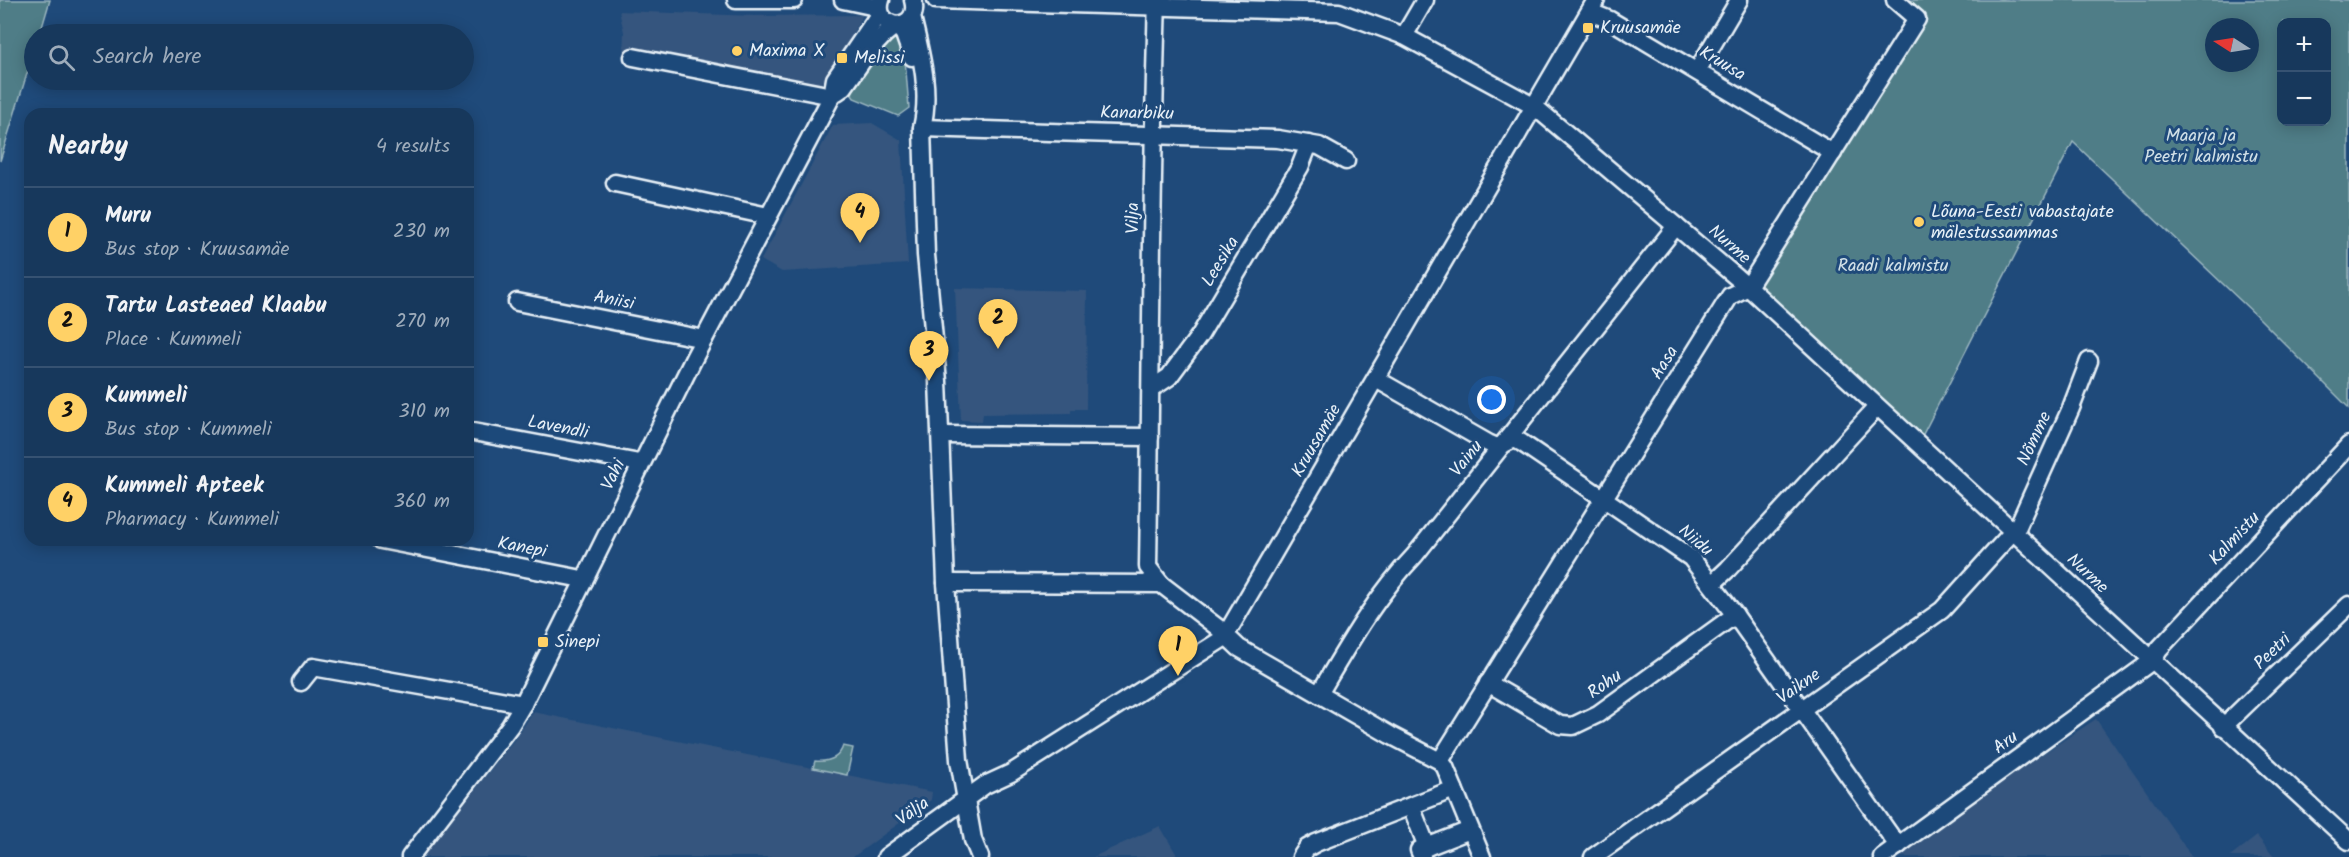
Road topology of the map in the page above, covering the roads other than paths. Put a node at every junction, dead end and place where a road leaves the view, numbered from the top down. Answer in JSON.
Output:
{"nodes":[{"id":1,"x":736,"y":0,"type":"edge"},
{"id":2,"x":794,"y":0,"type":"edge"},
{"id":3,"x":843,"y":0,"type":"edge"},
{"id":4,"x":913,"y":0,"type":"edge"},
{"id":5,"x":936,"y":0,"type":"edge"},
{"id":6,"x":1425,"y":0,"type":"edge"},
{"id":7,"x":1739,"y":0,"type":"edge"},
{"id":8,"x":1895,"y":0,"type":"edge"},
{"id":9,"x":1157,"y":3,"type":"edge"},
{"id":10,"x":880,"y":6,"type":"edge"},
{"id":11,"x":1593,"y":6,"type":"edge"},
{"id":12,"x":912,"y":18,"type":"junction"},
{"id":13,"x":896,"y":25,"type":"junction"},
{"id":14,"x":1404,"y":36,"type":"junction"},
{"id":15,"x":633,"y":57,"type":"dead end"},
{"id":16,"x":1697,"y":71,"type":"junction"},
{"id":17,"x":832,"y":96,"type":"junction"},
{"id":18,"x":1535,"y":106,"type":"junction"},
{"id":19,"x":922,"y":128,"type":"junction"},
{"id":20,"x":1153,"y":134,"type":"junction"},
{"id":21,"x":1309,"y":144,"type":"junction"},
{"id":22,"x":1833,"y":153,"type":"junction"},
{"id":23,"x":1346,"y":162,"type":"dead end"},
{"id":24,"x":615,"y":183,"type":"dead end"},
{"id":25,"x":768,"y":216,"type":"junction"},
{"id":26,"x":1676,"y":226,"type":"junction"},
{"id":27,"x":1748,"y":287,"type":"junction"},
{"id":28,"x":517,"y":302,"type":"dead end"},
{"id":29,"x":704,"y":339,"type":"junction"},
{"id":30,"x":2090,"y":361,"type":"dead end"},
{"id":31,"x":1376,"y":379,"type":"junction"},
{"id":32,"x":1151,"y":386,"type":"junction"},
{"id":33,"x":1877,"y":407,"type":"junction"},
{"id":34,"x":474,"y":432,"type":"edge"},
{"id":35,"x":942,"y":435,"type":"junction"},
{"id":36,"x":1150,"y":437,"type":"junction"},
{"id":37,"x":1504,"y":444,"type":"junction"},
{"id":38,"x":2349,"y":445,"type":"edge"},
{"id":39,"x":640,"y":467,"type":"junction"},
{"id":40,"x":1603,"y":498,"type":"junction"},
{"id":41,"x":2013,"y":533,"type":"junction"},
{"id":42,"x":412,"y":546,"type":"edge"},
{"id":43,"x":584,"y":581,"type":"junction"},
{"id":44,"x":946,"y":584,"type":"junction"},
{"id":45,"x":1161,"y":584,"type":"junction"},
{"id":46,"x":1712,"y":584,"type":"junction"},
{"id":47,"x":2349,"y":605,"type":"edge"},
{"id":48,"x":1735,"y":615,"type":"junction"},
{"id":49,"x":1226,"y":635,"type":"junction"},
{"id":50,"x":2152,"y":661,"type":"junction"},
{"id":51,"x":301,"y":682,"type":"dead end"},
{"id":52,"x":1488,"y":683,"type":"junction"},
{"id":53,"x":1319,"y":694,"type":"junction"},
{"id":54,"x":523,"y":704,"type":"junction"},
{"id":55,"x":1801,"y":710,"type":"junction"},
{"id":56,"x":2223,"y":727,"type":"junction"},
{"id":57,"x":1440,"y":761,"type":"junction"},
{"id":58,"x":1454,"y":789,"type":"junction"},
{"id":59,"x":965,"y":800,"type":"junction"},
{"id":60,"x":1411,"y":806,"type":"junction"},
{"id":61,"x":1470,"y":830,"type":"junction"},
{"id":62,"x":2349,"y":840,"type":"edge"},
{"id":63,"x":1898,"y":846,"type":"junction"},
{"id":64,"x":1424,"y":852,"type":"edge"},
{"id":65,"x":410,"y":857,"type":"edge"},
{"id":66,"x":886,"y":857,"type":"edge"},
{"id":67,"x":980,"y":857,"type":"edge"},
{"id":68,"x":1301,"y":857,"type":"edge"},
{"id":69,"x":1482,"y":857,"type":"edge"},
{"id":70,"x":1593,"y":857,"type":"edge"},
{"id":71,"x":1882,"y":857,"type":"edge"}],
"edges":[{"from":1,"to":2,"type":"street"},
{"from":3,"to":10,"type":"street"},
{"from":4,"to":12,"type":"street"},
{"from":5,"to":9,"type":"street","name":"Nurme"},
{"from":6,"to":14,"type":"street"},
{"from":7,"to":16,"type":"street"},
{"from":8,"to":22,"type":"street","name":"Aasa"},
{"from":9,"to":14,"type":"street","name":"Nurme"},
{"from":9,"to":20,"type":"street","name":"Vilja"},
{"from":10,"to":13,"type":"street"},
{"from":10,"to":17,"type":"street","name":"Vahi"},
{"from":11,"to":16,"type":"street","name":"Kruusa"},
{"from":11,"to":18,"type":"street","name":"Kruusamäe"},
{"from":12,"to":13,"type":"street"},
{"from":12,"to":19,"type":"street"},
{"from":13,"to":17,"type":"street","name":"Vahi"},
{"from":13,"to":19,"type":"street"},
{"from":14,"to":18,"type":"street","name":"Nurme"},
{"from":15,"to":17,"type":"street"},
{"from":16,"to":22,"type":"street","name":"Kruusa"},
{"from":17,"to":25,"type":"street","name":"Vahi"},
{"from":18,"to":26,"type":"street","name":"Nurme"},
{"from":18,"to":31,"type":"street","name":"Kruusamäe"},
{"from":19,"to":20,"type":"street","name":"Kanarbiku"},
{"from":19,"to":35,"type":"street"},
{"from":20,"to":21,"type":"street","name":"Kanarbiku"},
{"from":20,"to":32,"type":"street","name":"Vilja"},
{"from":21,"to":23,"type":"street","name":"Kanarbiku"},
{"from":21,"to":32,"type":"street","name":"Leesika"},
{"from":22,"to":27,"type":"street","name":"Aasa"},
{"from":24,"to":25,"type":"street"},
{"from":25,"to":29,"type":"street","name":"Vahi"},
{"from":26,"to":27,"type":"street","name":"Nurme"},
{"from":26,"to":37,"type":"street","name":"Vainu"},
{"from":27,"to":33,"type":"street","name":"Nurme"},
{"from":27,"to":40,"type":"street","name":"Aasa"},
{"from":28,"to":29,"type":"street","name":"Aniisi"},
{"from":29,"to":39,"type":"street","name":"Vahi"},
{"from":30,"to":41,"type":"street","name":"Nõmme"},
{"from":31,"to":37,"type":"street","name":"Niidu"},
{"from":31,"to":49,"type":"street","name":"Kruusamäe"},
{"from":32,"to":36,"type":"street","name":"Vilja"},
{"from":33,"to":41,"type":"street","name":"Nurme"},
{"from":33,"to":46,"type":"street"},
{"from":34,"to":39,"type":"street","name":"Lavendli"},
{"from":35,"to":36,"type":"street"},
{"from":35,"to":44,"type":"street"},
{"from":36,"to":45,"type":"street","name":"Vilja"},
{"from":37,"to":40,"type":"street","name":"Niidu"},
{"from":37,"to":53,"type":"street","name":"Vainu"},
{"from":38,"to":50,"type":"street","name":"Kalmistu"},
{"from":39,"to":43,"type":"street","name":"Vahi"},
{"from":40,"to":46,"type":"street","name":"Niidu"},
{"from":40,"to":52,"type":"street","name":"Aasa"},
{"from":41,"to":50,"type":"street","name":"Nurme"},
{"from":41,"to":55,"type":"street","name":"Vaikne"},
{"from":42,"to":43,"type":"street","name":"Kanepi"},
{"from":43,"to":54,"type":"street","name":"Vahi"},
{"from":44,"to":45,"type":"street"},
{"from":44,"to":59,"type":"street"},
{"from":45,"to":49,"type":"street"},
{"from":46,"to":48,"type":"street","name":"Niidu"},
{"from":47,"to":56,"type":"street","name":"Peetri"},
{"from":48,"to":52,"type":"street","name":"Rohu"},
{"from":48,"to":55,"type":"street","name":"Niidu"},
{"from":49,"to":53,"type":"street"},
{"from":49,"to":59,"type":"street","name":"Kruusamäe"},
{"from":50,"to":56,"type":"street","name":"Nurme"},
{"from":50,"to":63,"type":"street","name":"Aru"},
{"from":51,"to":54,"type":"street"},
{"from":52,"to":57,"type":"street","name":"Aasa"},
{"from":53,"to":57,"type":"street"},
{"from":54,"to":65,"type":"street","name":"Vahi"},
{"from":55,"to":63,"type":"street","name":"Niidu"},
{"from":55,"to":70,"type":"street","name":"Vaikne"},
{"from":56,"to":62,"type":"street","name":"Nurme"},
{"from":57,"to":58,"type":"street"},
{"from":58,"to":60,"type":"street"},
{"from":58,"to":61,"type":"street"},
{"from":59,"to":66,"type":"street","name":"Välja"},
{"from":59,"to":67,"type":"street"},
{"from":60,"to":64,"type":"street"},
{"from":60,"to":68,"type":"street"},
{"from":61,"to":64,"type":"street"},
{"from":61,"to":69,"type":"street"},
{"from":63,"to":71,"type":"street","name":"Aru"}]}
